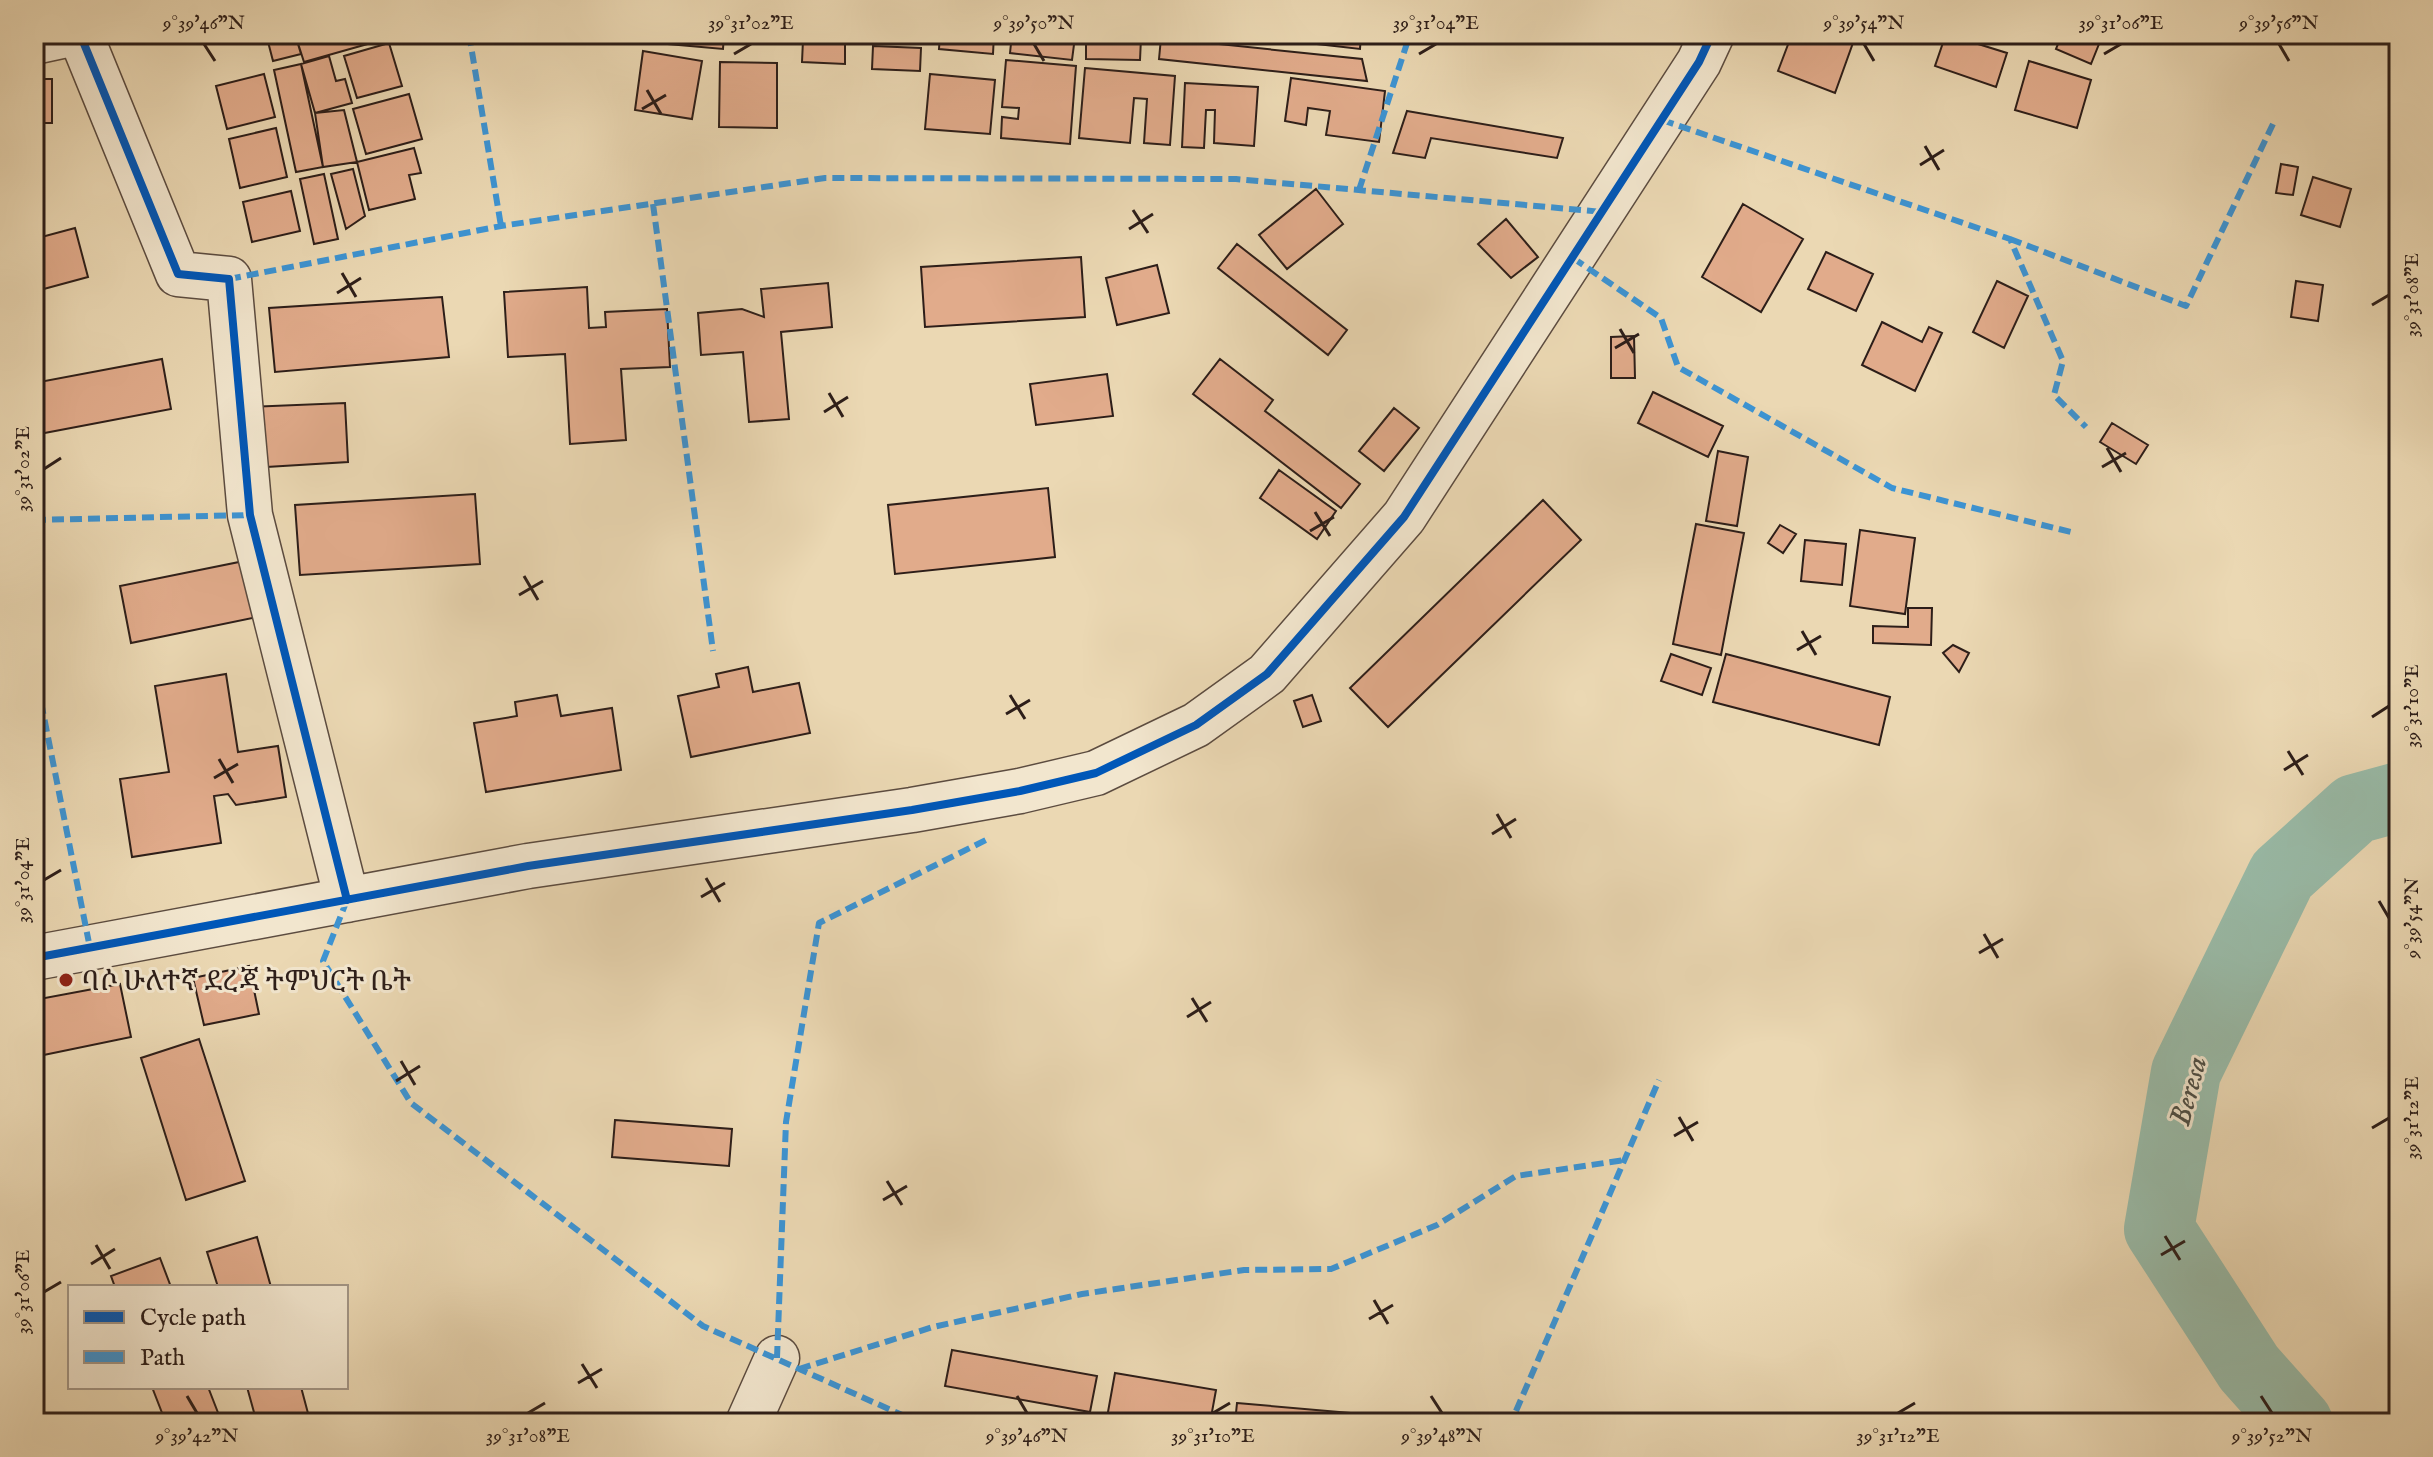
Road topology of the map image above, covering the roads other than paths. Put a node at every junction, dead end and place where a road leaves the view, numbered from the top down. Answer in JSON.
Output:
{"nodes":[{"id":1,"x":71,"y":34,"type":"edge"},
{"id":2,"x":80,"y":34,"type":"edge"},
{"id":3,"x":1712,"y":34,"type":"edge"},
{"id":4,"x":34,"y":42,"type":"edge"},
{"id":5,"x":347,"y":900,"type":"junction"},
{"id":6,"x":34,"y":958,"type":"edge"},
{"id":7,"x":777,"y":1358,"type":"dead end"},
{"id":8,"x":748,"y":1423,"type":"edge"}],
"edges":[{"from":1,"to":4,"type":"street"},
{"from":2,"to":5,"type":"street"},
{"from":3,"to":5,"type":"street"},
{"from":5,"to":6,"type":"street"},
{"from":7,"to":8,"type":"street"}]}
